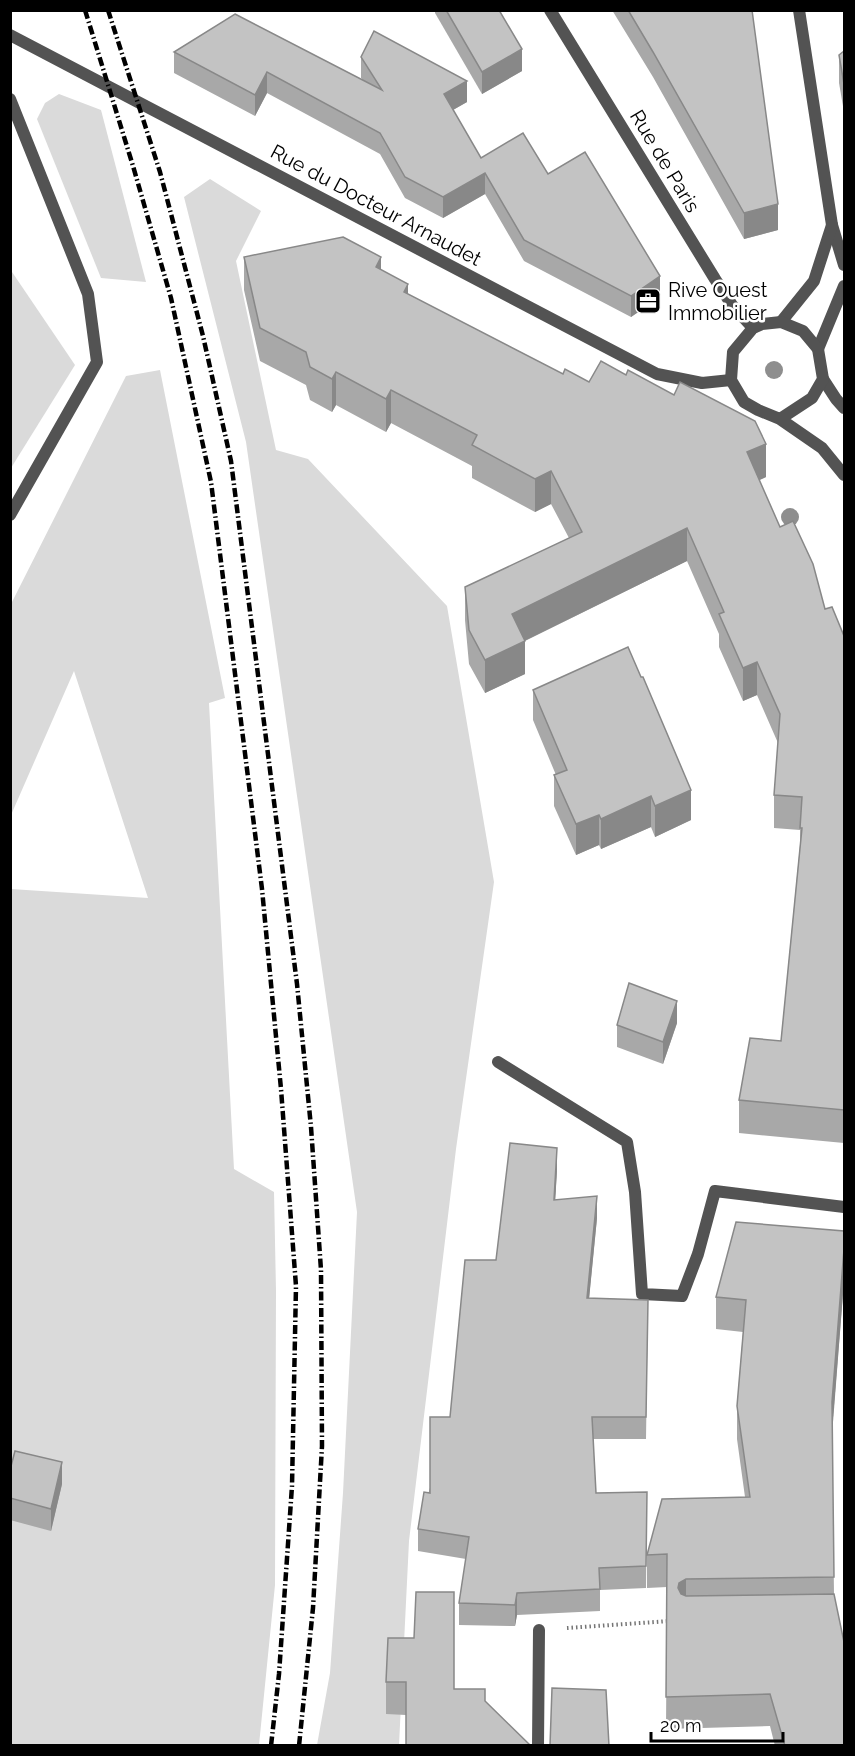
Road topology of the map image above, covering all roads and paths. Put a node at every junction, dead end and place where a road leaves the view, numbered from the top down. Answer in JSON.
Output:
{"nodes":[{"id":1,"x":550,"y":10,"type":"edge"},
{"id":2,"x":799,"y":10,"type":"edge"},
{"id":3,"x":10,"y":35,"type":"edge"},
{"id":4,"x":10,"y":99,"type":"edge"},
{"id":5,"x":832,"y":225,"type":"junction"},
{"id":6,"x":844,"y":265,"type":"edge"},
{"id":7,"x":844,"y":286,"type":"edge"},
{"id":8,"x":781,"y":322,"type":"junction"},
{"id":9,"x":753,"y":328,"type":"junction"},
{"id":10,"x":818,"y":349,"type":"junction"},
{"id":11,"x":823,"y":379,"type":"junction"},
{"id":12,"x":730,"y":380,"type":"junction"},
{"id":13,"x":844,"y":408,"type":"edge"},
{"id":14,"x":780,"y":419,"type":"junction"},
{"id":15,"x":844,"y":475,"type":"edge"},
{"id":16,"x":10,"y":515,"type":"edge"},
{"id":17,"x":498,"y":1062,"type":"dead end"},
{"id":18,"x":844,"y":1207,"type":"edge"},
{"id":19,"x":674,"y":1621,"type":"edge"},
{"id":20,"x":539,"y":1630,"type":"joint"},
{"id":21,"x":538,"y":1746,"type":"edge"}],
"edges":[{"from":1,"to":9,"type":"street","name":"Rue de Paris"},
{"from":2,"to":5,"type":"street"},
{"from":3,"to":12,"type":"street","name":"Rue du Docteur Arnaudet"},
{"from":4,"to":16,"type":"street"},
{"from":5,"to":6,"type":"street"},
{"from":5,"to":8,"type":"street"},
{"from":7,"to":10,"type":"street"},
{"from":8,"to":9,"type":"street"},
{"from":8,"to":10,"type":"street"},
{"from":9,"to":12,"type":"street"},
{"from":10,"to":11,"type":"street"},
{"from":11,"to":13,"type":"street"},
{"from":11,"to":14,"type":"street"},
{"from":12,"to":14,"type":"street"},
{"from":14,"to":15,"type":"street"},
{"from":17,"to":18,"type":"street"},
{"from":19,"to":20,"type":"path"},
{"from":20,"to":21,"type":"street"}]}
